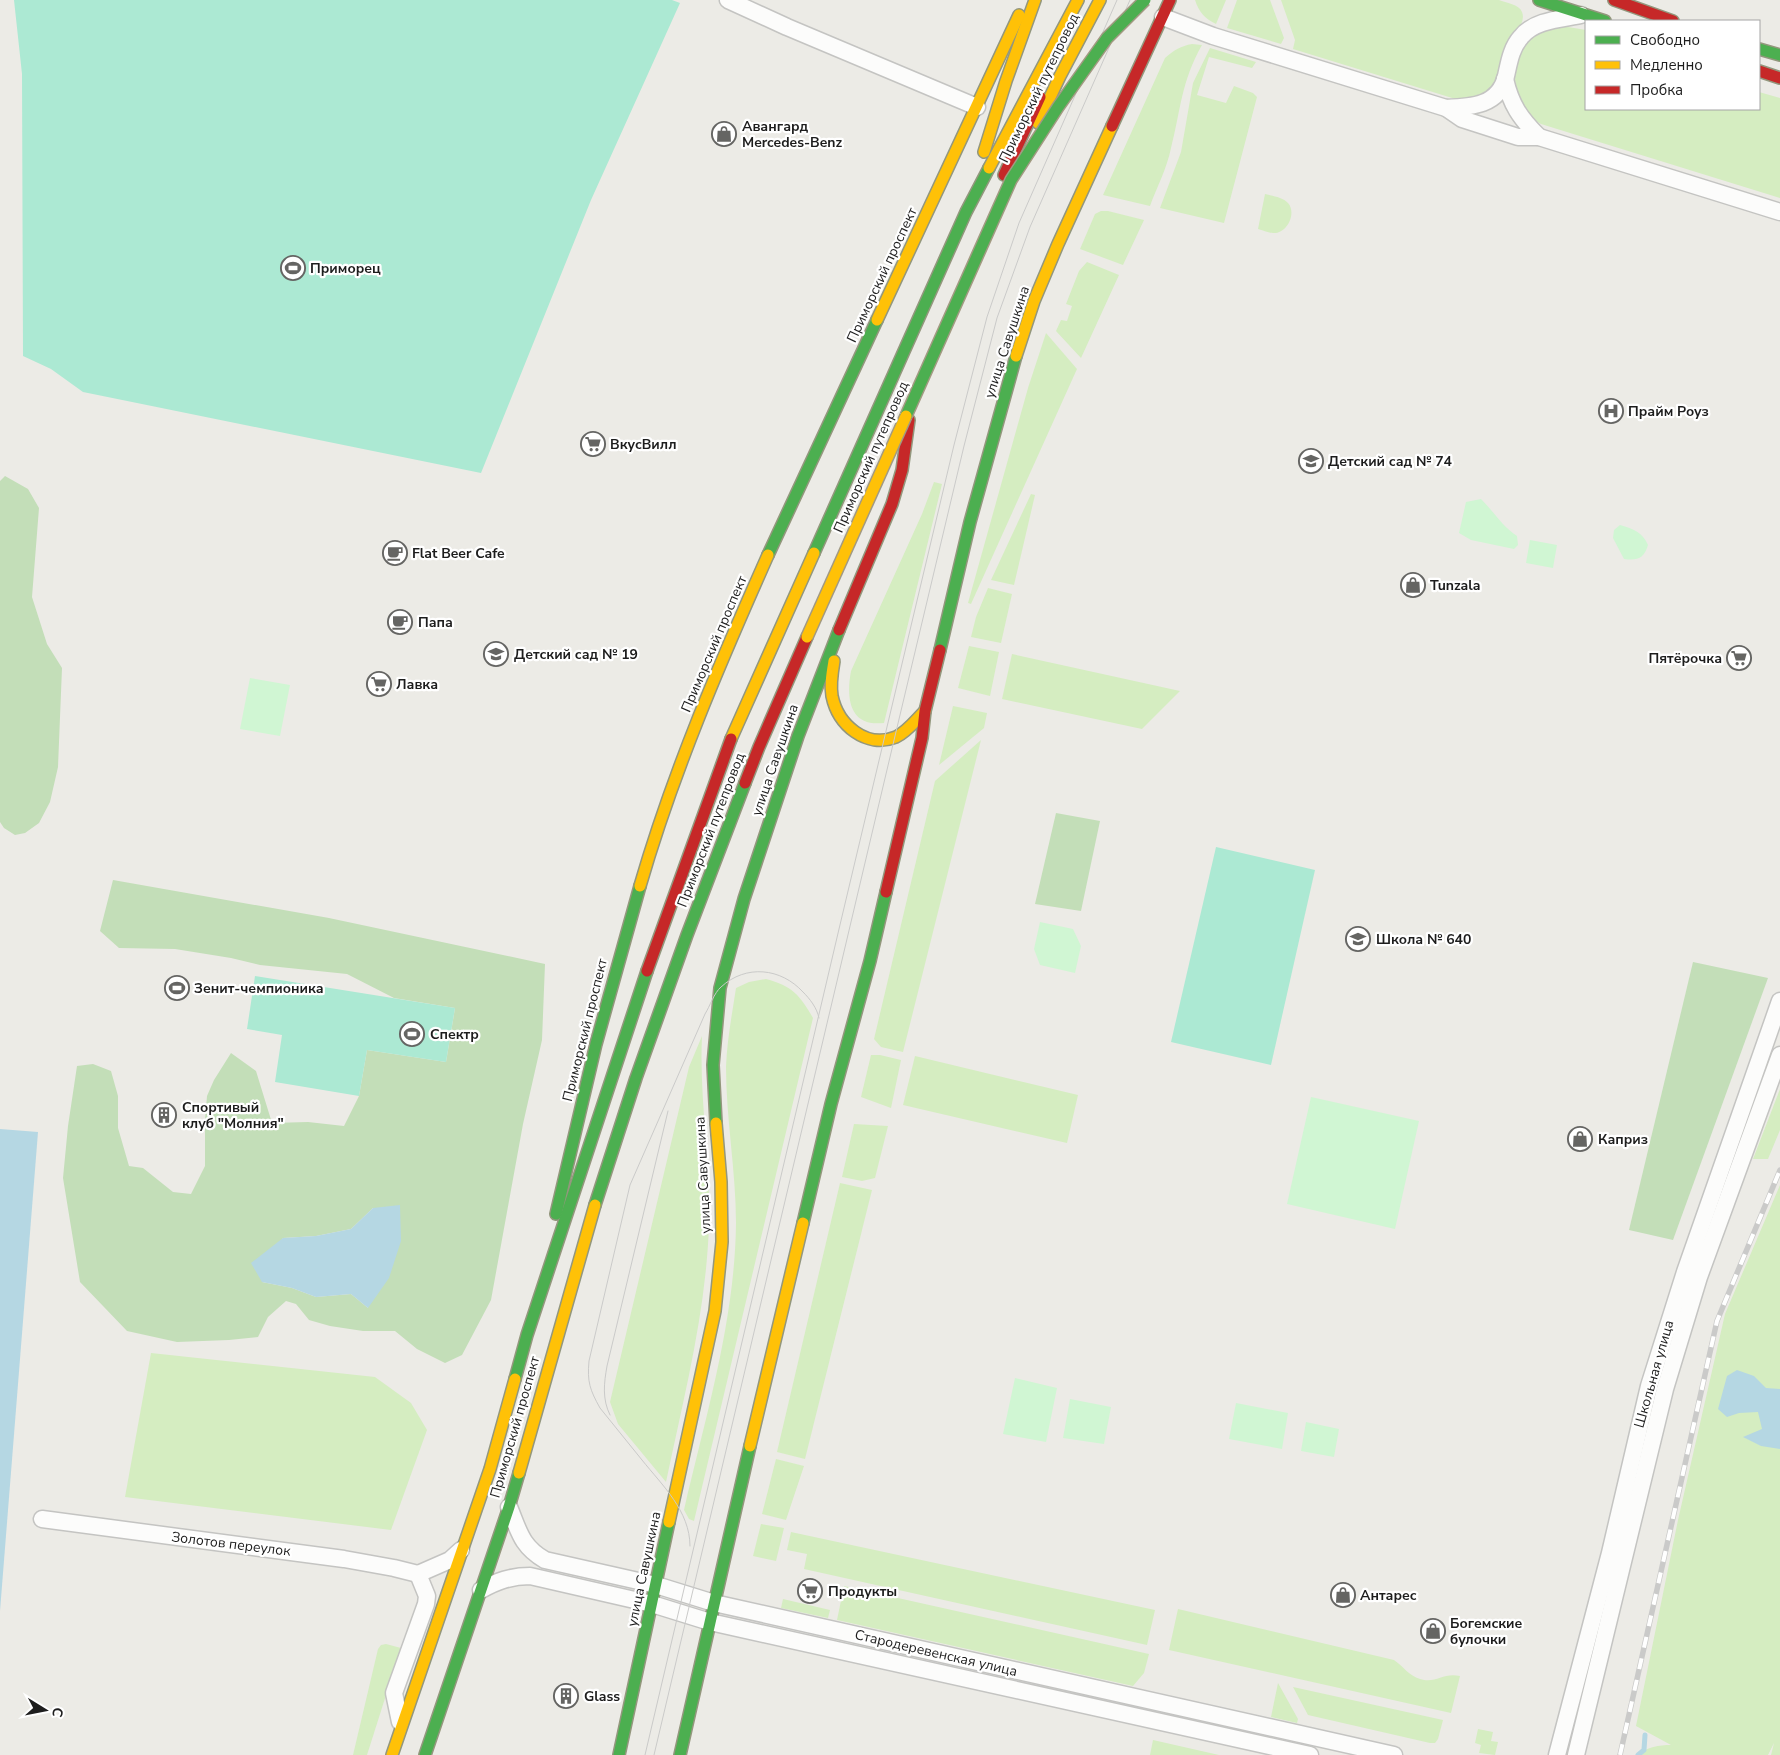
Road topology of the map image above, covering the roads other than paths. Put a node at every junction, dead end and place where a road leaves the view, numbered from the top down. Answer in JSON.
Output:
{"nodes":[{"id":1,"x":728,"y":0,"type":"edge"},
{"id":2,"x":1025,"y":0,"type":"edge"},
{"id":3,"x":1035,"y":0,"type":"edge"},
{"id":4,"x":1078,"y":0,"type":"edge"},
{"id":5,"x":1085,"y":0,"type":"edge"},
{"id":6,"x":1100,"y":0,"type":"edge"},
{"id":7,"x":1145,"y":0,"type":"edge"},
{"id":8,"x":1170,"y":0,"type":"edge"},
{"id":9,"x":1539,"y":0,"type":"edge"},
{"id":10,"x":1614,"y":0,"type":"edge"},
{"id":11,"x":1583,"y":14,"type":"junction"},
{"id":12,"x":1163,"y":17,"type":"junction"},
{"id":13,"x":1602,"y":20,"type":"edge"},
{"id":14,"x":1671,"y":20,"type":"edge"},
{"id":15,"x":1760,"y":49,"type":"edge"},
{"id":16,"x":1780,"y":56,"type":"edge"},
{"id":17,"x":1760,"y":71,"type":"edge"},
{"id":18,"x":1505,"y":78,"type":"junction"},
{"id":19,"x":1780,"y":78,"type":"edge"},
{"id":20,"x":977,"y":107,"type":"junction"},
{"id":21,"x":1446,"y":108,"type":"junction"},
{"id":22,"x":1539,"y":137,"type":"junction"},
{"id":23,"x":1011,"y":180,"type":"junction"},
{"id":24,"x":966,"y":212,"type":"junction"},
{"id":25,"x":1780,"y":212,"type":"edge"},
{"id":26,"x":838,"y":632,"type":"junction"},
{"id":27,"x":925,"y":711,"type":"junction"},
{"id":28,"x":662,"y":926,"type":"joint"},
{"id":29,"x":687,"y":935,"type":"joint"},
{"id":30,"x":1780,"y":1000,"type":"edge"},
{"id":31,"x":1780,"y":1055,"type":"edge"},
{"id":32,"x":527,"y":1335,"type":"junction"},
{"id":33,"x":509,"y":1507,"type":"junction"},
{"id":34,"x":42,"y":1519,"type":"dead end"},
{"id":35,"x":463,"y":1549,"type":"junction"},
{"id":36,"x":418,"y":1574,"type":"junction"},
{"id":37,"x":656,"y":1584,"type":"junction"},
{"id":38,"x":480,"y":1590,"type":"junction"},
{"id":39,"x":714,"y":1603,"type":"junction"},
{"id":40,"x":652,"y":1604,"type":"junction"},
{"id":41,"x":710,"y":1622,"type":"junction"},
{"id":42,"x":402,"y":1728,"type":"junction"},
{"id":43,"x":392,"y":1755,"type":"edge"},
{"id":44,"x":425,"y":1755,"type":"edge"},
{"id":45,"x":619,"y":1755,"type":"edge"},
{"id":46,"x":680,"y":1755,"type":"edge"},
{"id":47,"x":1310,"y":1755,"type":"edge"},
{"id":48,"x":1394,"y":1755,"type":"edge"},
{"id":49,"x":1557,"y":1755,"type":"edge"},
{"id":50,"x":1576,"y":1755,"type":"edge"}],
"edges":[{"from":1,"to":20,"type":"street"},
{"from":2,"to":20,"type":"main road","name":"Приморский проспект"},
{"from":3,"to":24,"type":"main road"},
{"from":4,"to":24,"type":"main road","name":"Приморский путепровод"},
{"from":5,"to":26,"type":"main road","name":"улица Савушкина"},
{"from":6,"to":23,"type":"main road","name":"Приморский путепровод","bridge":true},
{"from":7,"to":23,"type":"main road","bridge":true},
{"from":8,"to":12,"type":"main road","name":"улица Савушкина"},
{"from":9,"to":11,"type":"main road"},
{"from":10,"to":14,"type":"main road"},
{"from":11,"to":13,"type":"main road"},
{"from":11,"to":18,"type":"street"},
{"from":12,"to":21,"type":"street"},
{"from":12,"to":27,"type":"main road","name":"улица Савушкина"},
{"from":15,"to":16,"type":"main road"},
{"from":17,"to":19,"type":"main road"},
{"from":18,"to":21,"type":"street"},
{"from":18,"to":22,"type":"street"},
{"from":20,"to":32,"type":"main road","name":"Приморский проспект"},
{"from":21,"to":22,"type":"street"},
{"from":22,"to":25,"type":"street"},
{"from":23,"to":29,"type":"main road","name":"Приморский путепровод","bridge":true},
{"from":24,"to":28,"type":"main road","name":"Приморский путепровод"},
{"from":26,"to":27,"type":"main road","name":"улица Савушкина"},
{"from":26,"to":37,"type":"main road","name":"улица Савушкина"},
{"from":27,"to":39,"type":"main road","name":"улица Савушкина"},
{"from":28,"to":32,"type":"main road","name":"Приморский проспект"},
{"from":29,"to":33,"type":"main road","name":"Приморский проспект"},
{"from":30,"to":49,"type":"street","name":"Школьная улица"},
{"from":31,"to":50,"type":"street","name":"Школьная улица"},
{"from":32,"to":35,"type":"main road","name":"Приморский проспект"},
{"from":33,"to":37,"type":"street","name":"Стародеревенская улица"},
{"from":33,"to":38,"type":"main road","name":"Приморский проспект"},
{"from":34,"to":36,"type":"street","name":"Золотов переулок"},
{"from":35,"to":36,"type":"street"},
{"from":35,"to":42,"type":"main road","name":"Приморский проспект"},
{"from":36,"to":42,"type":"street"},
{"from":37,"to":39,"type":"street","name":"Стародеревенская улица"},
{"from":37,"to":40,"type":"main road","name":"улица Савушкина"},
{"from":38,"to":40,"type":"street","name":"Стародеревенская улица"},
{"from":38,"to":44,"type":"main road","name":"Приморский проспект"},
{"from":39,"to":41,"type":"main road","name":"улица Савушкина"},
{"from":39,"to":48,"type":"street","name":"Стародеревенская улица"},
{"from":40,"to":41,"type":"street","name":"Стародеревенская улица"},
{"from":40,"to":45,"type":"main road","name":"улица Савушкина"},
{"from":41,"to":46,"type":"main road","name":"улица Савушкина"},
{"from":41,"to":47,"type":"street","name":"Стародеревенская улица"},
{"from":42,"to":43,"type":"main road","name":"Приморский проспект"}]}
